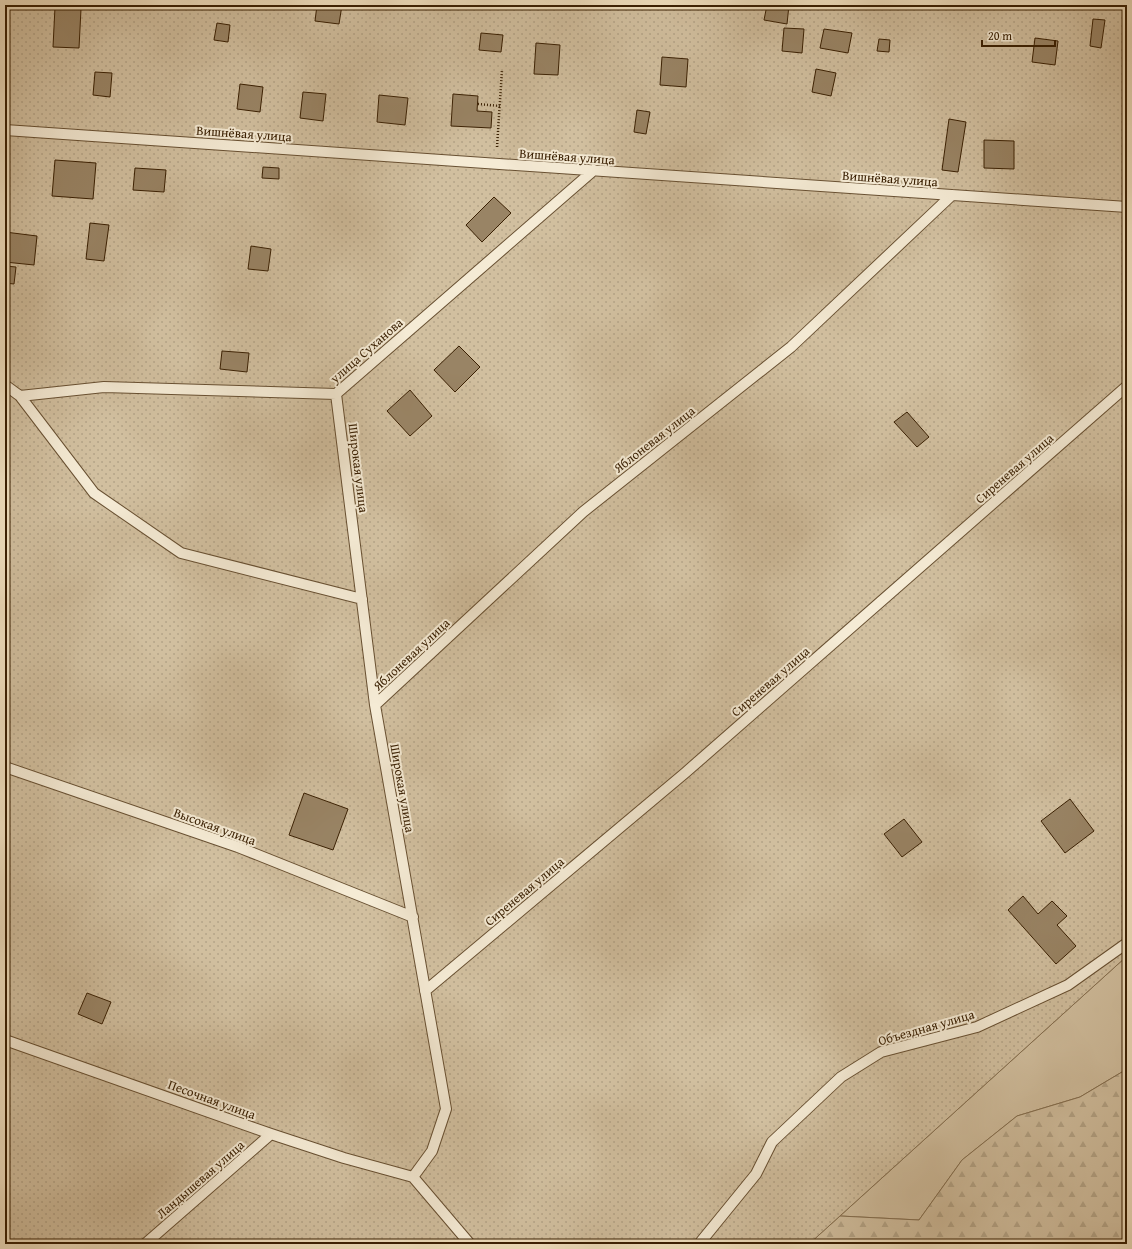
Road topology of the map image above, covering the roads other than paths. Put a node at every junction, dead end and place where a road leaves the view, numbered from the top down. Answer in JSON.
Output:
{"nodes":[{"id":1,"x":5,"y":130,"type":"edge"},
{"id":2,"x":594,"y":170,"type":"junction"},
{"id":3,"x":952,"y":195,"type":"junction"},
{"id":4,"x":1127,"y":207,"type":"edge"},
{"id":5,"x":5,"y":385,"type":"edge"},
{"id":6,"x":1127,"y":386,"type":"edge"},
{"id":7,"x":336,"y":394,"type":"junction"},
{"id":8,"x":20,"y":396,"type":"junction"},
{"id":9,"x":362,"y":599,"type":"junction"},
{"id":10,"x":375,"y":705,"type":"junction"},
{"id":11,"x":5,"y":767,"type":"edge"},
{"id":12,"x":413,"y":917,"type":"junction"},
{"id":13,"x":1127,"y":943,"type":"edge"},
{"id":14,"x":425,"y":991,"type":"junction"},
{"id":15,"x":5,"y":1040,"type":"edge"},
{"id":16,"x":271,"y":1134,"type":"junction"},
{"id":17,"x":413,"y":1177,"type":"junction"},
{"id":18,"x":145,"y":1244,"type":"edge"},
{"id":19,"x":470,"y":1244,"type":"edge"},
{"id":20,"x":699,"y":1244,"type":"edge"}],
"edges":[{"from":1,"to":2,"type":"lane","name":"Вишнёвая улица"},
{"from":2,"to":3,"type":"lane","name":"Вишнёвая улица"},
{"from":2,"to":7,"type":"lane","name":"улица Суханова"},
{"from":3,"to":4,"type":"lane","name":"Вишнёвая улица"},
{"from":3,"to":10,"type":"lane","name":"Яблоневая улица"},
{"from":5,"to":8,"type":"lane"},
{"from":6,"to":14,"type":"lane","name":"Сиреневая улица"},
{"from":7,"to":8,"type":"lane","name":"улица Суханова"},
{"from":7,"to":9,"type":"lane","name":"Широкая улица"},
{"from":8,"to":9,"type":"lane"},
{"from":9,"to":10,"type":"lane","name":"Широкая улица"},
{"from":10,"to":12,"type":"lane","name":"Широкая улица"},
{"from":11,"to":12,"type":"lane","name":"Высокая улица"},
{"from":12,"to":14,"type":"lane","name":"Широкая улица"},
{"from":13,"to":20,"type":"lane","name":"Объездная улица"},
{"from":14,"to":17,"type":"lane","name":"Широкая улица"},
{"from":15,"to":16,"type":"lane","name":"Песочная улица"},
{"from":16,"to":17,"type":"lane","name":"Песочная улица"},
{"from":16,"to":18,"type":"lane","name":"Ландышевая улица"},
{"from":17,"to":19,"type":"lane"}]}
